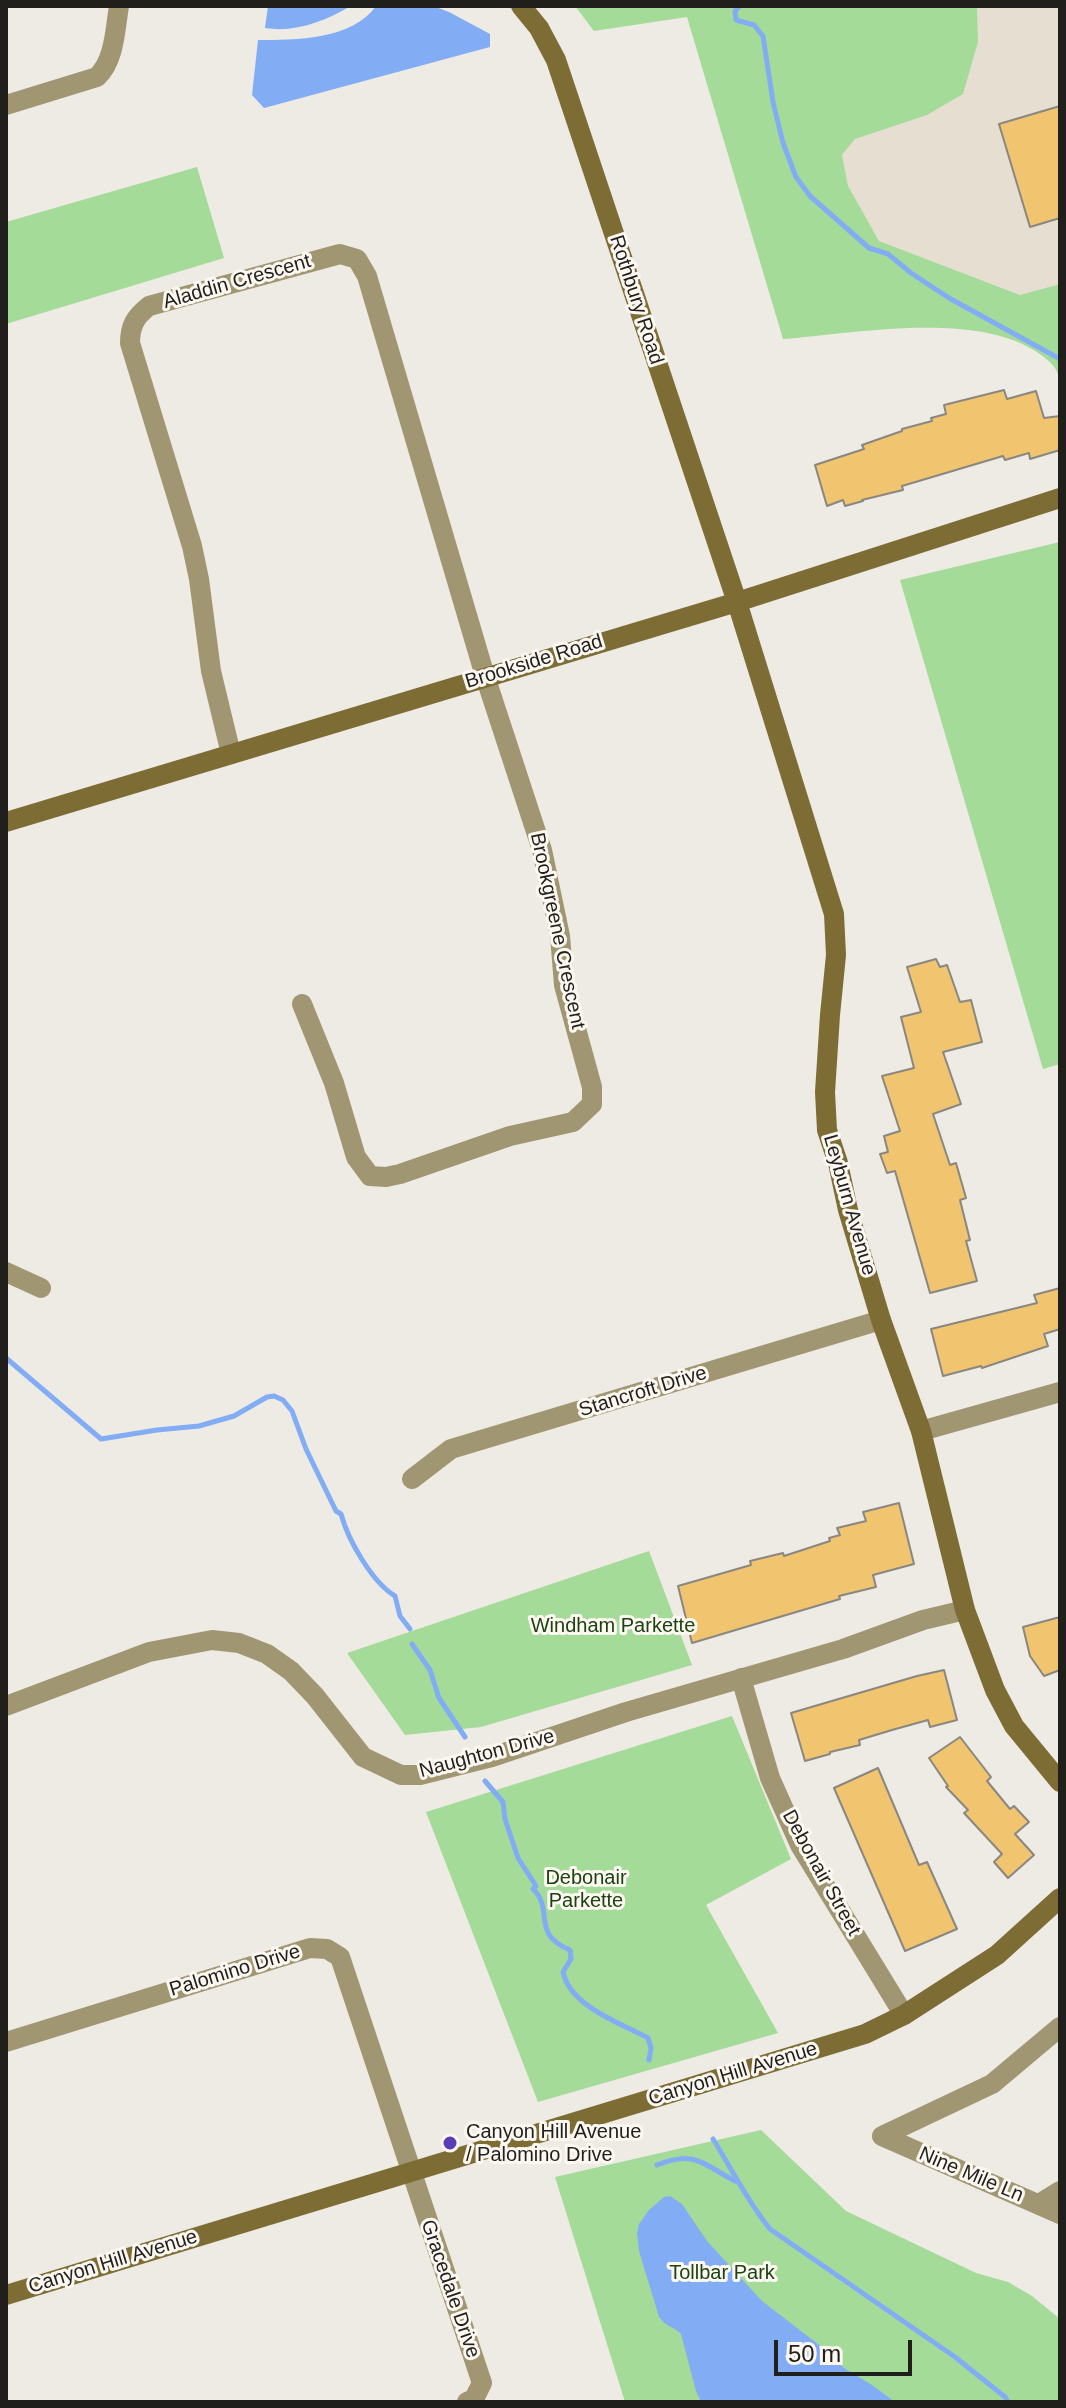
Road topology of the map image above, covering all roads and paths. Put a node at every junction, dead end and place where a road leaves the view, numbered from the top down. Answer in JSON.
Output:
{"nodes":[{"id":1,"x":119,"y":6,"type":"edge"},
{"id":2,"x":521,"y":6,"type":"edge"},
{"id":3,"x":6,"y":105,"type":"edge"},
{"id":4,"x":1060,"y":498,"type":"edge"},
{"id":5,"x":737,"y":602,"type":"junction"},
{"id":6,"x":485,"y":676,"type":"junction"},
{"id":7,"x":231,"y":754,"type":"junction"},
{"id":8,"x":6,"y":822,"type":"edge"},
{"id":9,"x":302,"y":1004,"type":"dead end"},
{"id":10,"x":6,"y":1272,"type":"edge"},
{"id":11,"x":41,"y":1288,"type":"dead end"},
{"id":12,"x":881,"y":1320,"type":"junction"},
{"id":13,"x":1060,"y":1392,"type":"edge"},
{"id":14,"x":921,"y":1431,"type":"junction"},
{"id":15,"x":412,"y":1479,"type":"dead end"},
{"id":16,"x":965,"y":1610,"type":"junction"},
{"id":17,"x":741,"y":1678,"type":"junction"},
{"id":18,"x":6,"y":1706,"type":"edge"},
{"id":19,"x":1060,"y":1782,"type":"edge"},
{"id":20,"x":1060,"y":1898,"type":"edge"},
{"id":21,"x":904,"y":2015,"type":"junction"},
{"id":22,"x":1060,"y":2027,"type":"edge"},
{"id":23,"x":6,"y":2042,"type":"edge"},
{"id":24,"x":410,"y":2171,"type":"junction"},
{"id":25,"x":1060,"y":2191,"type":"edge"},
{"id":26,"x":1039,"y":2204,"type":"junction"},
{"id":27,"x":1060,"y":2214,"type":"edge"},
{"id":28,"x":6,"y":2295,"type":"edge"},
{"id":29,"x":467,"y":2402,"type":"edge"}],
"edges":[{"from":1,"to":3,"type":"street"},
{"from":2,"to":5,"type":"street","name":"Rothbury Road"},
{"from":4,"to":5,"type":"street","name":"Brookside Road"},
{"from":5,"to":6,"type":"street","name":"Brookside Road"},
{"from":5,"to":12,"type":"street","name":"Leyburn Avenue"},
{"from":6,"to":7,"type":"street","name":"Brookside Road"},
{"from":6,"to":7,"type":"street","name":"Aladdin Crescent"},
{"from":6,"to":9,"type":"street","name":"Brookgreene Crescent"},
{"from":7,"to":8,"type":"street","name":"Brookside Road"},
{"from":10,"to":11,"type":"street"},
{"from":12,"to":14,"type":"street","name":"Leyburn Avenue"},
{"from":12,"to":15,"type":"street","name":"Stancroft Drive"},
{"from":13,"to":14,"type":"street"},
{"from":14,"to":16,"type":"street","name":"Leyburn Avenue"},
{"from":16,"to":17,"type":"street","name":"Naughton Drive"},
{"from":16,"to":19,"type":"street","name":"Leyburn Avenue"},
{"from":17,"to":18,"type":"street","name":"Naughton Drive"},
{"from":17,"to":21,"type":"street","name":"Debonair Street"},
{"from":20,"to":21,"type":"street","name":"Canyon Hill Avenue"},
{"from":21,"to":24,"type":"street","name":"Canyon Hill Avenue"},
{"from":22,"to":26,"type":"street","name":"Nine Mile Ln"},
{"from":23,"to":24,"type":"street","name":"Palomino Drive"},
{"from":24,"to":28,"type":"street","name":"Canyon Hill Avenue"},
{"from":24,"to":29,"type":"street","name":"Gracedale Drive"},
{"from":25,"to":26,"type":"street"},
{"from":26,"to":27,"type":"street","name":"Nine Mile Ln"}]}
